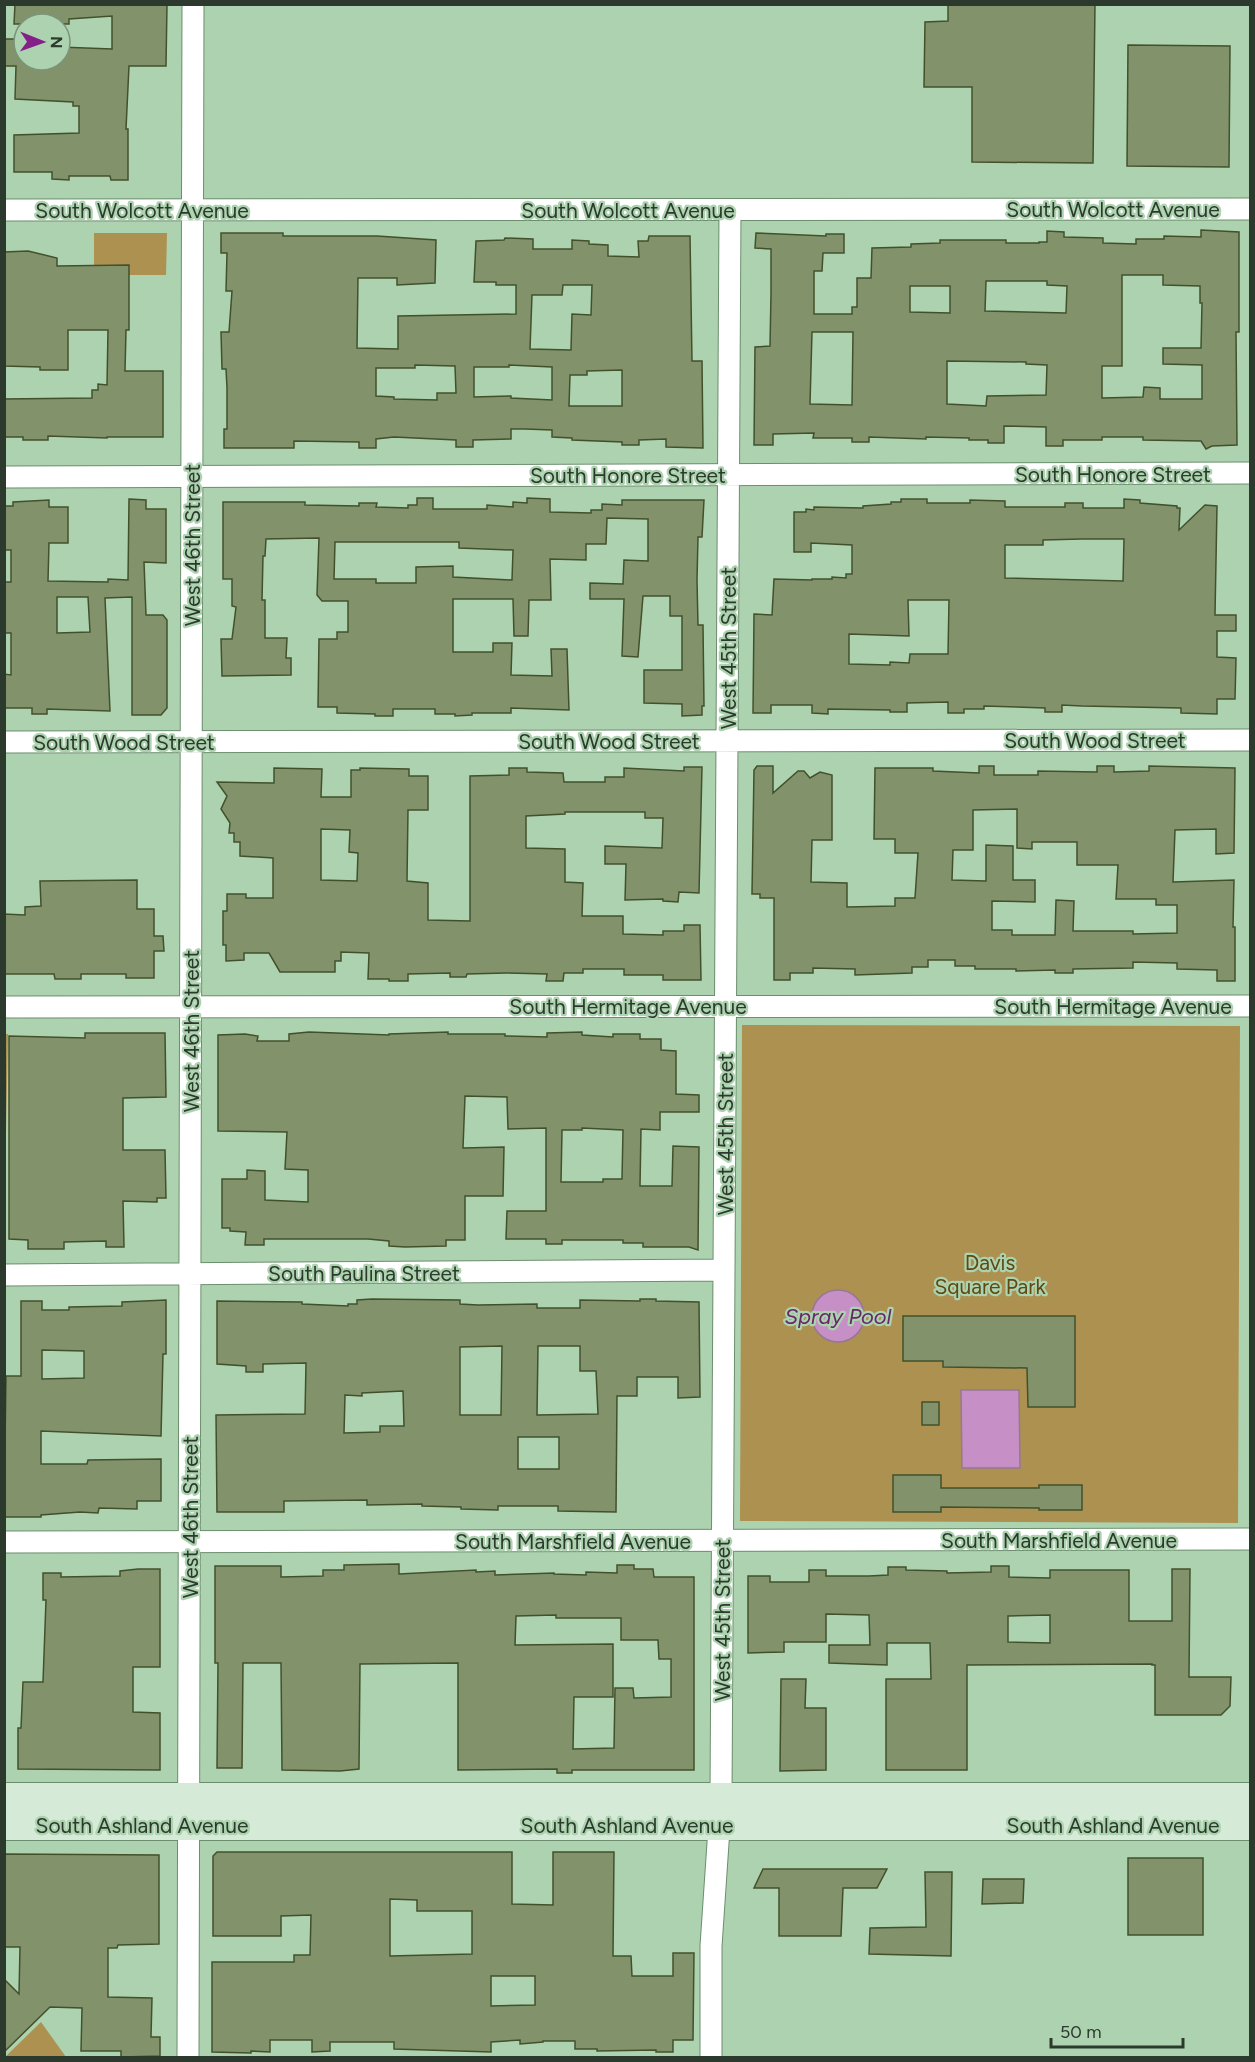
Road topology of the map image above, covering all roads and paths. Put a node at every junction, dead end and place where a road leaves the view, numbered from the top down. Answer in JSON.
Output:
{"nodes":[{"id":1,"x":193,"y":4,"type":"edge"},
{"id":2,"x":1251,"y":209,"type":"edge"},
{"id":3,"x":4,"y":210,"type":"edge"},
{"id":4,"x":193,"y":210,"type":"junction"},
{"id":5,"x":730,"y":210,"type":"junction"},
{"id":6,"x":1251,"y":473,"type":"edge"},
{"id":7,"x":729,"y":475,"type":"junction"},
{"id":8,"x":192,"y":476,"type":"junction"},
{"id":9,"x":4,"y":477,"type":"edge"},
{"id":10,"x":1251,"y":740,"type":"edge"},
{"id":11,"x":727,"y":741,"type":"junction"},
{"id":12,"x":4,"y":742,"type":"edge"},
{"id":13,"x":191,"y":742,"type":"junction"},
{"id":14,"x":726,"y":1006,"type":"junction"},
{"id":15,"x":1251,"y":1006,"type":"edge"},
{"id":16,"x":4,"y":1007,"type":"edge"},
{"id":17,"x":191,"y":1007,"type":"junction"},
{"id":18,"x":724,"y":1270,"type":"junction"},
{"id":19,"x":190,"y":1274,"type":"junction"},
{"id":20,"x":4,"y":1275,"type":"edge"},
{"id":21,"x":1251,"y":1539,"type":"edge"},
{"id":22,"x":723,"y":1540,"type":"junction"},
{"id":23,"x":190,"y":1541,"type":"junction"},
{"id":24,"x":4,"y":1542,"type":"edge"},
{"id":25,"x":4,"y":1798,"type":"edge"},
{"id":26,"x":1251,"y":1798,"type":"edge"},
{"id":27,"x":189,"y":1812,"type":"junction"},
{"id":28,"x":720,"y":1812,"type":"junction"},
{"id":29,"x":4,"y":1825,"type":"edge"},
{"id":30,"x":1251,"y":1825,"type":"edge"},
{"id":31,"x":188,"y":2058,"type":"edge"},
{"id":32,"x":711,"y":2058,"type":"edge"}],
"edges":[{"from":1,"to":4,"type":"street","name":"West 46th Street"},
{"from":2,"to":5,"type":"street","name":"South Wolcott Avenue"},
{"from":3,"to":4,"type":"street","name":"South Wolcott Avenue"},
{"from":4,"to":5,"type":"street","name":"South Wolcott Avenue"},
{"from":4,"to":8,"type":"street","name":"West 46th Street"},
{"from":5,"to":7,"type":"street","name":"West 45th Street"},
{"from":6,"to":7,"type":"street","name":"South Honore Street"},
{"from":7,"to":8,"type":"street","name":"South Honore Street"},
{"from":7,"to":11,"type":"street","name":"West 45th Street"},
{"from":8,"to":9,"type":"street","name":"South Honore Street"},
{"from":8,"to":13,"type":"street","name":"West 46th Street"},
{"from":10,"to":11,"type":"street","name":"South Wood Street"},
{"from":11,"to":13,"type":"street","name":"South Wood Street"},
{"from":11,"to":14,"type":"street","name":"West 45th Street"},
{"from":12,"to":13,"type":"street","name":"South Wood Street"},
{"from":13,"to":17,"type":"street","name":"West 46th Street"},
{"from":14,"to":15,"type":"street","name":"South Hermitage Avenue"},
{"from":14,"to":17,"type":"street","name":"South Hermitage Avenue"},
{"from":14,"to":18,"type":"street","name":"West 45th Street"},
{"from":16,"to":17,"type":"street","name":"South Hermitage Avenue"},
{"from":17,"to":19,"type":"street","name":"West 46th Street"},
{"from":18,"to":19,"type":"street","name":"South Paulina Street"},
{"from":18,"to":22,"type":"street","name":"West 45th Street"},
{"from":19,"to":20,"type":"street","name":"South Paulina Street"},
{"from":19,"to":23,"type":"street","name":"West 46th Street"},
{"from":21,"to":22,"type":"street","name":"South Marshfield Avenue"},
{"from":22,"to":23,"type":"street","name":"South Marshfield Avenue"},
{"from":22,"to":28,"type":"street","name":"West 45th Street"},
{"from":23,"to":24,"type":"street","name":"South Marshfield Avenue"},
{"from":23,"to":27,"type":"street","name":"West 46th Street"},
{"from":25,"to":27,"type":"main road","name":"South Ashland Avenue"},
{"from":26,"to":28,"type":"main road","name":"South Ashland Avenue"},
{"from":27,"to":28,"type":"main road","name":"South Ashland Avenue"},
{"from":27,"to":29,"type":"main road","name":"South Ashland Avenue"},
{"from":27,"to":31,"type":"street","name":"West 46th Street"},
{"from":28,"to":30,"type":"main road","name":"South Ashland Avenue"},
{"from":28,"to":32,"type":"street","name":"West 45th Street"}]}
